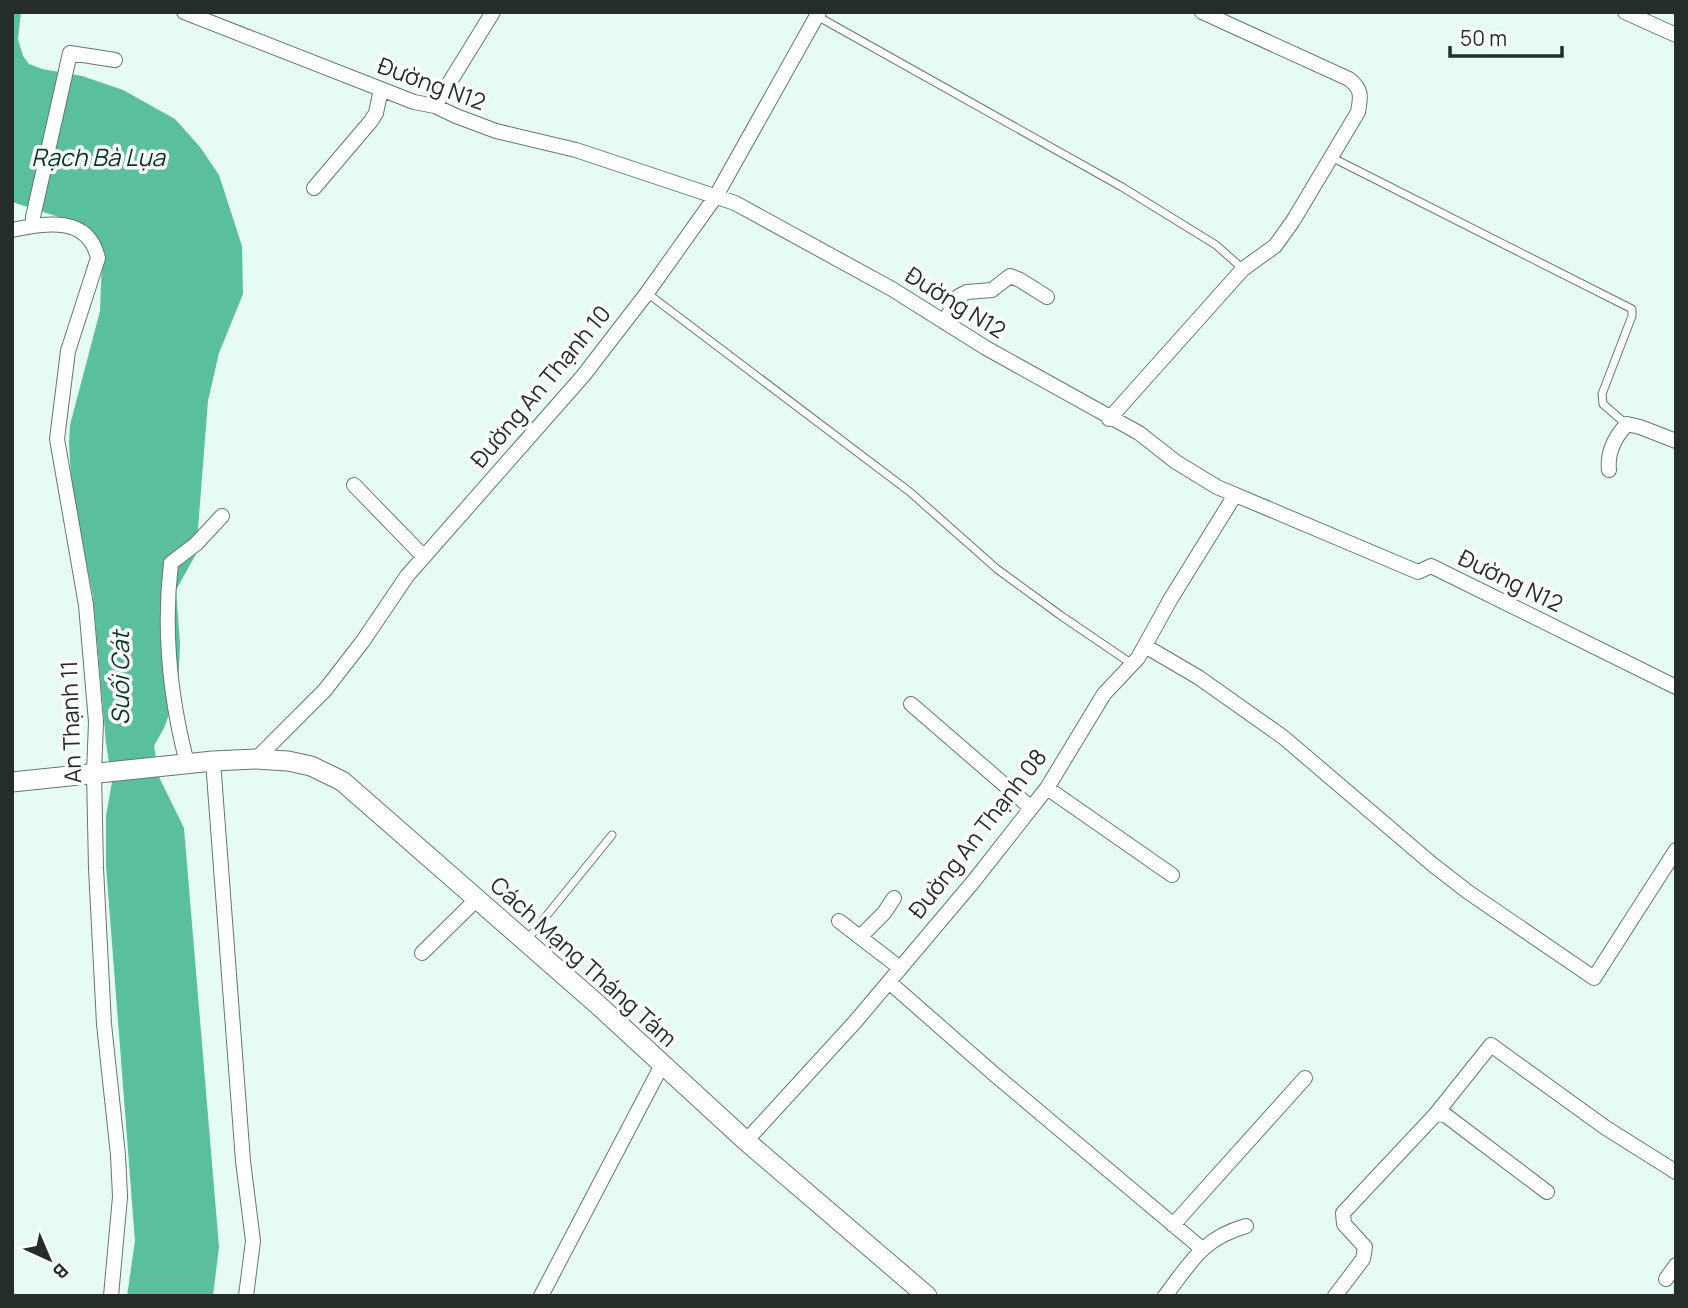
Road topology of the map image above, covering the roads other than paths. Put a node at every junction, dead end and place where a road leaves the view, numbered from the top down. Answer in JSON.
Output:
{"nodes":[{"id":1,"x":184,"y":12,"type":"edge"},
{"id":2,"x":493,"y":12,"type":"edge"},
{"id":3,"x":1202,"y":12,"type":"edge"},
{"id":4,"x":1625,"y":12,"type":"edge"},
{"id":5,"x":818,"y":14,"type":"edge"},
{"id":6,"x":1676,"y":35,"type":"edge"},
{"id":7,"x":115,"y":60,"type":"dead end"},
{"id":8,"x":379,"y":101,"type":"junction"},
{"id":9,"x":435,"y":106,"type":"junction"},
{"id":10,"x":1331,"y":158,"type":"junction"},
{"id":11,"x":314,"y":188,"type":"dead end"},
{"id":12,"x":716,"y":196,"type":"junction"},
{"id":13,"x":33,"y":221,"type":"junction"},
{"id":14,"x":12,"y":230,"type":"edge"},
{"id":15,"x":1243,"y":269,"type":"junction"},
{"id":16,"x":647,"y":293,"type":"junction"},
{"id":17,"x":1047,"y":297,"type":"dead end"},
{"id":18,"x":944,"y":321,"type":"junction"},
{"id":19,"x":1110,"y":419,"type":"junction"},
{"id":20,"x":1627,"y":424,"type":"junction"},
{"id":21,"x":1676,"y":441,"type":"edge"},
{"id":22,"x":1609,"y":470,"type":"dead end"},
{"id":23,"x":354,"y":485,"type":"dead end"},
{"id":24,"x":1235,"y":495,"type":"junction"},
{"id":25,"x":222,"y":516,"type":"dead end"},
{"id":26,"x":424,"y":557,"type":"junction"},
{"id":27,"x":1145,"y":646,"type":"junction"},
{"id":28,"x":1132,"y":664,"type":"junction"},
{"id":29,"x":1676,"y":687,"type":"edge"},
{"id":30,"x":911,"y":704,"type":"dead end"},
{"id":31,"x":256,"y":759,"type":"junction"},
{"id":32,"x":213,"y":761,"type":"junction"},
{"id":33,"x":178,"y":764,"type":"junction"},
{"id":34,"x":97,"y":773,"type":"junction"},
{"id":35,"x":12,"y":782,"type":"edge"},
{"id":36,"x":1047,"y":788,"type":"junction"},
{"id":37,"x":1030,"y":807,"type":"junction"},
{"id":38,"x":612,"y":835,"type":"dead end"},
{"id":39,"x":1676,"y":850,"type":"edge"},
{"id":40,"x":1172,"y":875,"type":"dead end"},
{"id":41,"x":894,"y":898,"type":"dead end"},
{"id":42,"x":477,"y":899,"type":"junction"},
{"id":43,"x":839,"y":920,"type":"dead end"},
{"id":44,"x":860,"y":937,"type":"junction"},
{"id":45,"x":525,"y":941,"type":"junction"},
{"id":46,"x":422,"y":953,"type":"dead end"},
{"id":47,"x":900,"y":968,"type":"junction"},
{"id":48,"x":889,"y":982,"type":"junction"},
{"id":49,"x":663,"y":1063,"type":"junction"},
{"id":50,"x":1305,"y":1078,"type":"dead end"},
{"id":51,"x":1434,"y":1115,"type":"junction"},
{"id":52,"x":746,"y":1141,"type":"junction"},
{"id":53,"x":1676,"y":1172,"type":"edge"},
{"id":54,"x":1547,"y":1192,"type":"dead end"},
{"id":55,"x":1173,"y":1225,"type":"junction"},
{"id":56,"x":1246,"y":1226,"type":"dead end"},
{"id":57,"x":1201,"y":1248,"type":"junction"},
{"id":58,"x":1676,"y":1265,"type":"edge"},
{"id":59,"x":1666,"y":1279,"type":"dead end"},
{"id":60,"x":917,"y":1292,"type":"edge"},
{"id":61,"x":111,"y":1296,"type":"edge"},
{"id":62,"x":246,"y":1296,"type":"edge"},
{"id":63,"x":541,"y":1296,"type":"edge"},
{"id":64,"x":1165,"y":1296,"type":"edge"},
{"id":65,"x":1335,"y":1296,"type":"edge"}],
"edges":[{"from":1,"to":8,"type":"street","name":"Đường N12"},
{"from":2,"to":9,"type":"street"},
{"from":3,"to":10,"type":"street"},
{"from":4,"to":6,"type":"street"},
{"from":5,"to":12,"type":"street","name":"Đường An Thạnh 10"},
{"from":5,"to":15,"type":"lane"},
{"from":7,"to":13,"type":"street"},
{"from":8,"to":9,"type":"street","name":"Đường N12"},
{"from":8,"to":11,"type":"street"},
{"from":9,"to":12,"type":"street","name":"Đường N12"},
{"from":10,"to":15,"type":"street"},
{"from":10,"to":20,"type":"lane"},
{"from":12,"to":16,"type":"street","name":"Đường An Thạnh 10"},
{"from":12,"to":18,"type":"street","name":"Đường N12"},
{"from":13,"to":14,"type":"street","name":"An Thạnh 11"},
{"from":13,"to":34,"type":"street","name":"An Thạnh 11"},
{"from":15,"to":19,"type":"street"},
{"from":16,"to":26,"type":"street","name":"Đường An Thạnh 10"},
{"from":16,"to":28,"type":"lane"},
{"from":17,"to":18,"type":"street"},
{"from":18,"to":19,"type":"street","name":"Đường N12"},
{"from":19,"to":24,"type":"street","name":"Đường N12"},
{"from":20,"to":21,"type":"street"},
{"from":20,"to":22,"type":"street"},
{"from":23,"to":26,"type":"street"},
{"from":24,"to":27,"type":"street","name":"Đường An Thạnh 08"},
{"from":24,"to":29,"type":"street","name":"Đường N12"},
{"from":25,"to":33,"type":"street"},
{"from":26,"to":31,"type":"street","name":"Đường An Thạnh 10"},
{"from":27,"to":28,"type":"street","name":"Đường An Thạnh 08"},
{"from":27,"to":39,"type":"street"},
{"from":28,"to":36,"type":"street","name":"Đường An Thạnh 08"},
{"from":30,"to":37,"type":"street"},
{"from":31,"to":32,"type":"main road","name":"Cách Mạng Tháng Tám"},
{"from":31,"to":42,"type":"main road","name":"Cách Mạng Tháng Tám"},
{"from":32,"to":33,"type":"main road","name":"Cách Mạng Tháng Tám"},
{"from":32,"to":62,"type":"street"},
{"from":33,"to":34,"type":"main road","name":"Cách Mạng Tháng Tám"},
{"from":34,"to":35,"type":"main road"},
{"from":34,"to":61,"type":"street","name":"An Thạnh 11"},
{"from":36,"to":37,"type":"street","name":"Đường An Thạnh 08"},
{"from":36,"to":40,"type":"street"},
{"from":37,"to":47,"type":"street","name":"Đường An Thạnh 08"},
{"from":38,"to":45,"type":"lane"},
{"from":41,"to":44,"type":"street"},
{"from":42,"to":45,"type":"main road","name":"Cách Mạng Tháng Tám"},
{"from":42,"to":46,"type":"street"},
{"from":43,"to":44,"type":"street"},
{"from":44,"to":47,"type":"street"},
{"from":45,"to":49,"type":"main road","name":"Cách Mạng Tháng Tám"},
{"from":47,"to":48,"type":"street","name":"Đường An Thạnh 08"},
{"from":48,"to":52,"type":"street","name":"Đường An Thạnh 08"},
{"from":48,"to":55,"type":"street"},
{"from":49,"to":52,"type":"main road","name":"Cách Mạng Tháng Tám"},
{"from":49,"to":63,"type":"street"},
{"from":50,"to":55,"type":"street"},
{"from":51,"to":53,"type":"street"},
{"from":51,"to":54,"type":"street"},
{"from":51,"to":65,"type":"street"},
{"from":52,"to":60,"type":"main road","name":"Cách Mạng Tháng Tám"},
{"from":55,"to":57,"type":"street"},
{"from":56,"to":57,"type":"street"},
{"from":57,"to":64,"type":"street"},
{"from":58,"to":59,"type":"street"}]}
